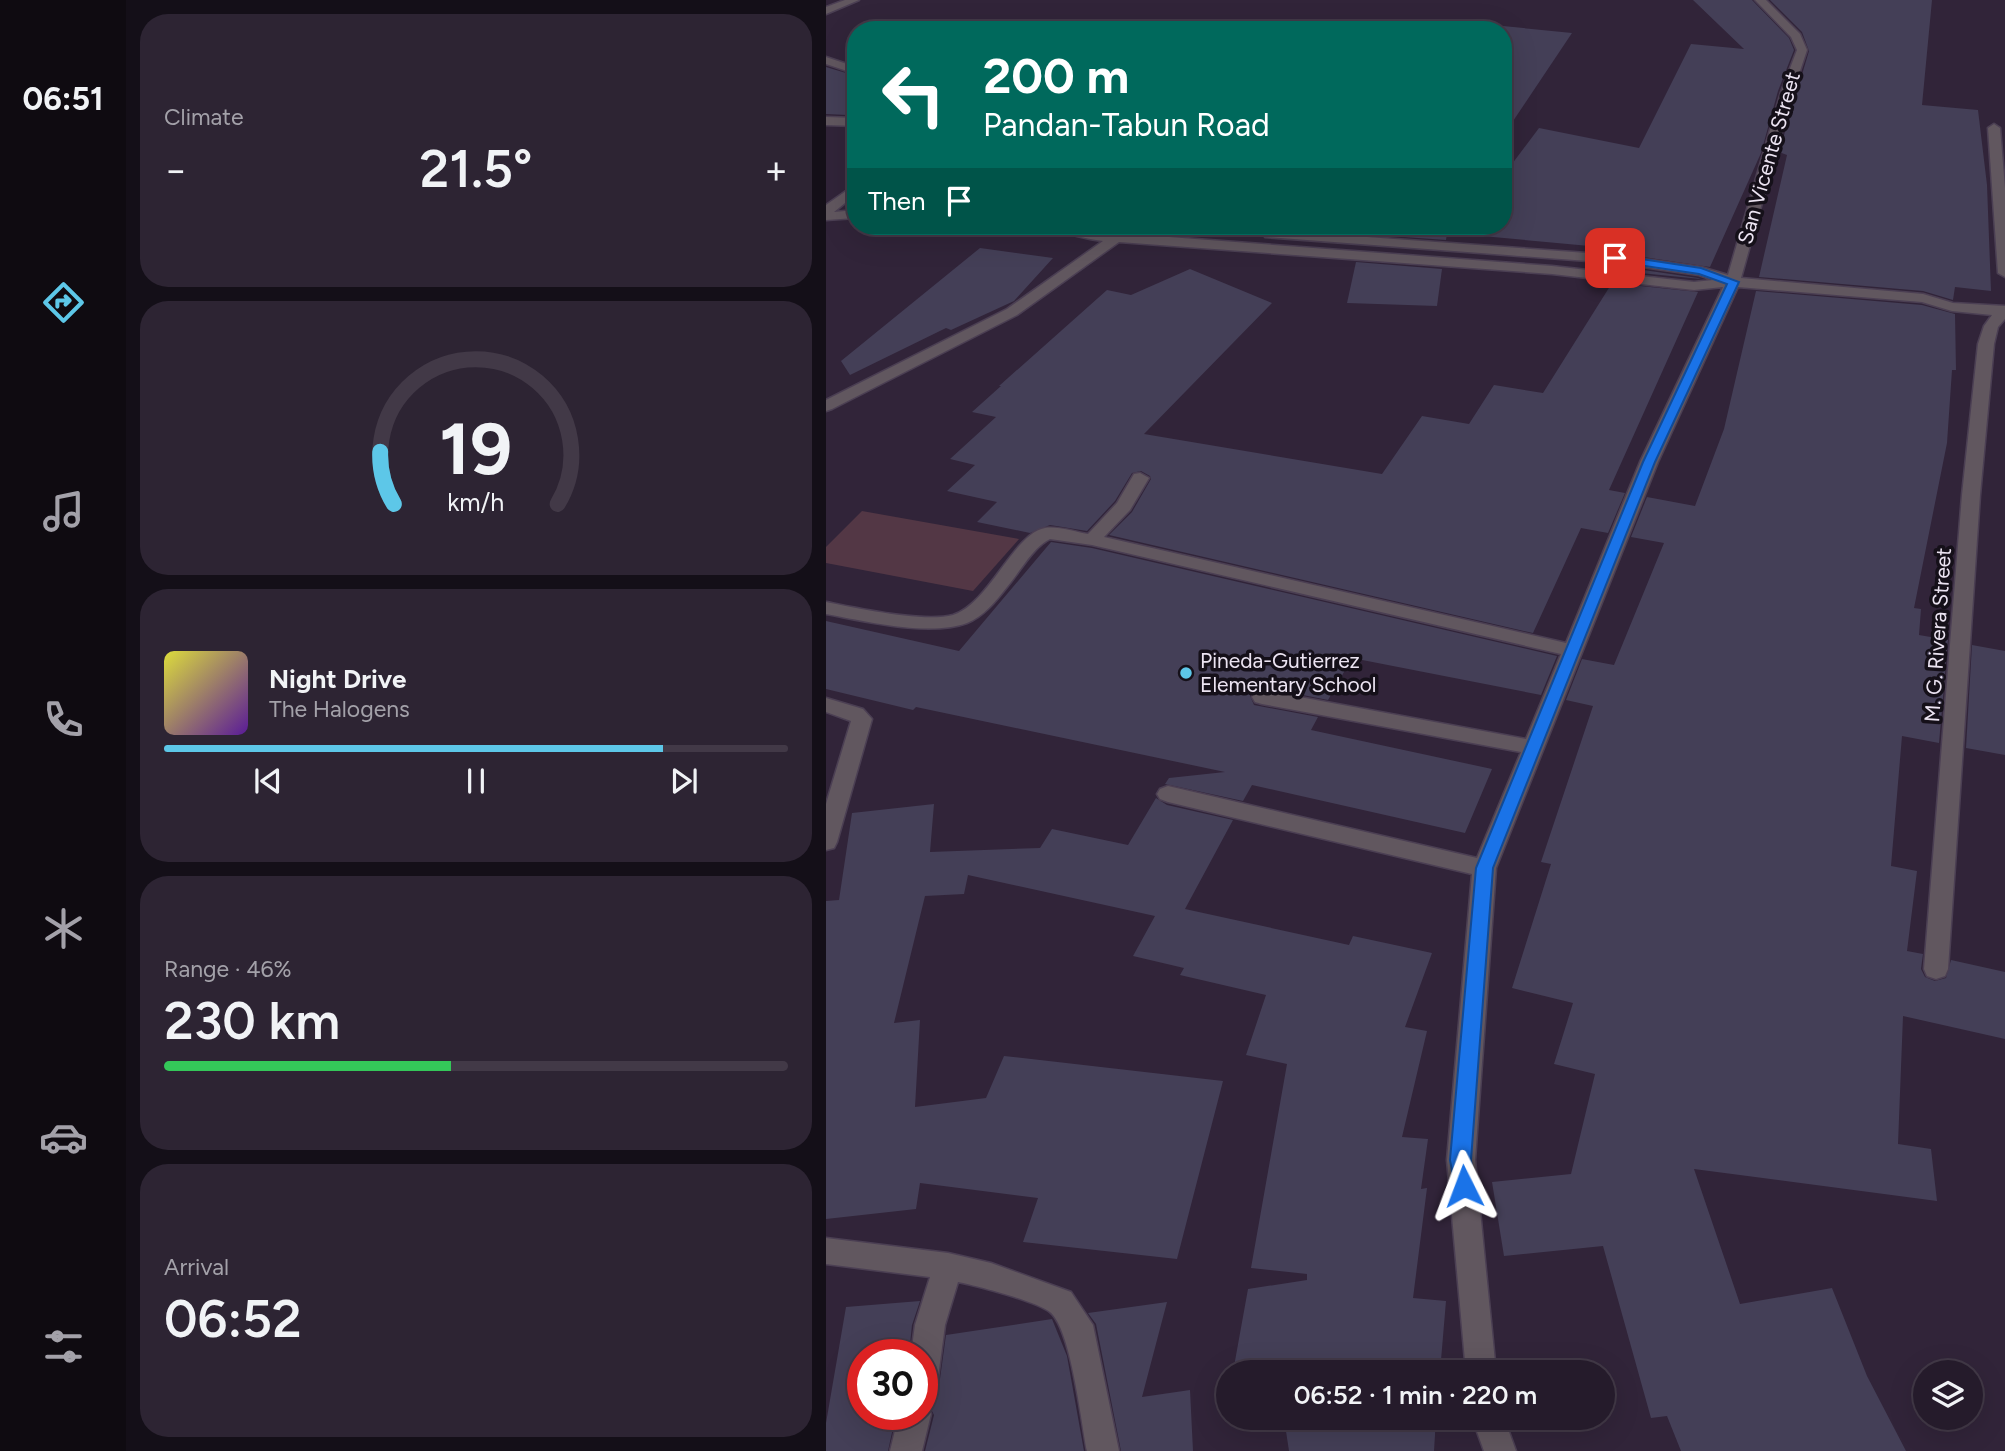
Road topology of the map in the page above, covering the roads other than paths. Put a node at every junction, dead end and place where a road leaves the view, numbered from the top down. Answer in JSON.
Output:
{"nodes":[{"id":1,"x":854,"y":0,"type":"edge"},
{"id":2,"x":1760,"y":0,"type":"edge"},
{"id":3,"x":826,"y":11,"type":"edge"},
{"id":4,"x":826,"y":60,"type":"edge"},
{"id":5,"x":847,"y":69,"type":"edge"},
{"id":6,"x":847,"y":73,"type":"edge"},
{"id":7,"x":826,"y":74,"type":"edge"},
{"id":8,"x":826,"y":121,"type":"edge"},
{"id":9,"x":847,"y":122,"type":"edge"},
{"id":10,"x":1994,"y":128,"type":"dead end"},
{"id":11,"x":847,"y":195,"type":"edge"},
{"id":12,"x":847,"y":208,"type":"edge"},
{"id":13,"x":828,"y":209,"type":"edge"},
{"id":14,"x":847,"y":212,"type":"edge"},
{"id":15,"x":1119,"y":235,"type":"edge"},
{"id":16,"x":1153,"y":235,"type":"edge"},
{"id":17,"x":1212,"y":235,"type":"edge"},
{"id":18,"x":1297,"y":235,"type":"edge"},
{"id":19,"x":1341,"y":238,"type":"junction"},
{"id":20,"x":1208,"y":243,"type":"junction"},
{"id":21,"x":1335,"y":253,"type":"junction"},
{"id":22,"x":1555,"y":254,"type":"junction"},
{"id":23,"x":1615,"y":258,"type":"junction"},
{"id":24,"x":1552,"y":270,"type":"junction"},
{"id":25,"x":2005,"y":273,"type":"edge"},
{"id":26,"x":1612,"y":275,"type":"junction"},
{"id":27,"x":1733,"y":282,"type":"junction"},
{"id":28,"x":2005,"y":297,"type":"edge"},
{"id":29,"x":1923,"y":298,"type":"junction"},
{"id":30,"x":2005,"y":311,"type":"edge"},
{"id":31,"x":826,"y":406,"type":"edge"},
{"id":32,"x":1140,"y":478,"type":"dead end"},
{"id":33,"x":1092,"y":540,"type":"junction"},
{"id":34,"x":826,"y":608,"type":"edge"},
{"id":35,"x":1573,"y":651,"type":"junction"},
{"id":36,"x":1262,"y":697,"type":"dead end"},
{"id":37,"x":826,"y":705,"type":"edge"},
{"id":38,"x":1533,"y":747,"type":"junction"},
{"id":39,"x":1168,"y":794,"type":"dead end"},
{"id":40,"x":826,"y":842,"type":"edge"},
{"id":41,"x":1485,"y":868,"type":"junction"},
{"id":42,"x":1936,"y":969,"type":"dead end"},
{"id":43,"x":826,"y":1251,"type":"edge"},
{"id":44,"x":948,"y":1266,"type":"junction"},
{"id":45,"x":928,"y":1339,"type":"edge"},
{"id":46,"x":1480,"y":1360,"type":"edge"},
{"id":47,"x":911,"y":1430,"type":"edge"},
{"id":48,"x":1492,"y":1430,"type":"edge"},
{"id":49,"x":906,"y":1451,"type":"edge"},
{"id":50,"x":1102,"y":1451,"type":"edge"},
{"id":51,"x":1500,"y":1451,"type":"edge"}],
"edges":[{"from":1,"to":3,"type":"street"},
{"from":2,"to":27,"type":"street","name":"San Vicente Street"},
{"from":4,"to":5,"type":"street"},
{"from":6,"to":7,"type":"street"},
{"from":8,"to":9,"type":"street"},
{"from":10,"to":25,"type":"street"},
{"from":11,"to":13,"type":"street"},
{"from":12,"to":13,"type":"street"},
{"from":13,"to":14,"type":"street"},
{"from":15,"to":31,"type":"street"},
{"from":16,"to":20,"type":"street"},
{"from":17,"to":20,"type":"street"},
{"from":18,"to":19,"type":"street"},
{"from":19,"to":21,"type":"street"},
{"from":19,"to":22,"type":"street"},
{"from":20,"to":21,"type":"street"},
{"from":21,"to":24,"type":"street"},
{"from":22,"to":23,"type":"street"},
{"from":22,"to":24,"type":"street"},
{"from":23,"to":26,"type":"street"},
{"from":23,"to":27,"type":"street"},
{"from":24,"to":26,"type":"street"},
{"from":26,"to":27,"type":"street"},
{"from":27,"to":29,"type":"street"},
{"from":27,"to":35,"type":"street","name":"San Vicente Street"},
{"from":28,"to":29,"type":"street"},
{"from":29,"to":30,"type":"street"},
{"from":30,"to":42,"type":"street","name":"M. G. Rivera Street"},
{"from":32,"to":33,"type":"street"},
{"from":33,"to":34,"type":"street"},
{"from":33,"to":35,"type":"street"},
{"from":35,"to":38,"type":"street","name":"San Vicente Street"},
{"from":36,"to":38,"type":"street"},
{"from":37,"to":40,"type":"street"},
{"from":38,"to":41,"type":"street","name":"San Vicente Street"},
{"from":39,"to":41,"type":"street"},
{"from":41,"to":46,"type":"street","name":"San Vicente Street"},
{"from":43,"to":44,"type":"street"},
{"from":44,"to":45,"type":"street"},
{"from":44,"to":50,"type":"street"},
{"from":47,"to":49,"type":"street"},
{"from":48,"to":51,"type":"street"}]}
